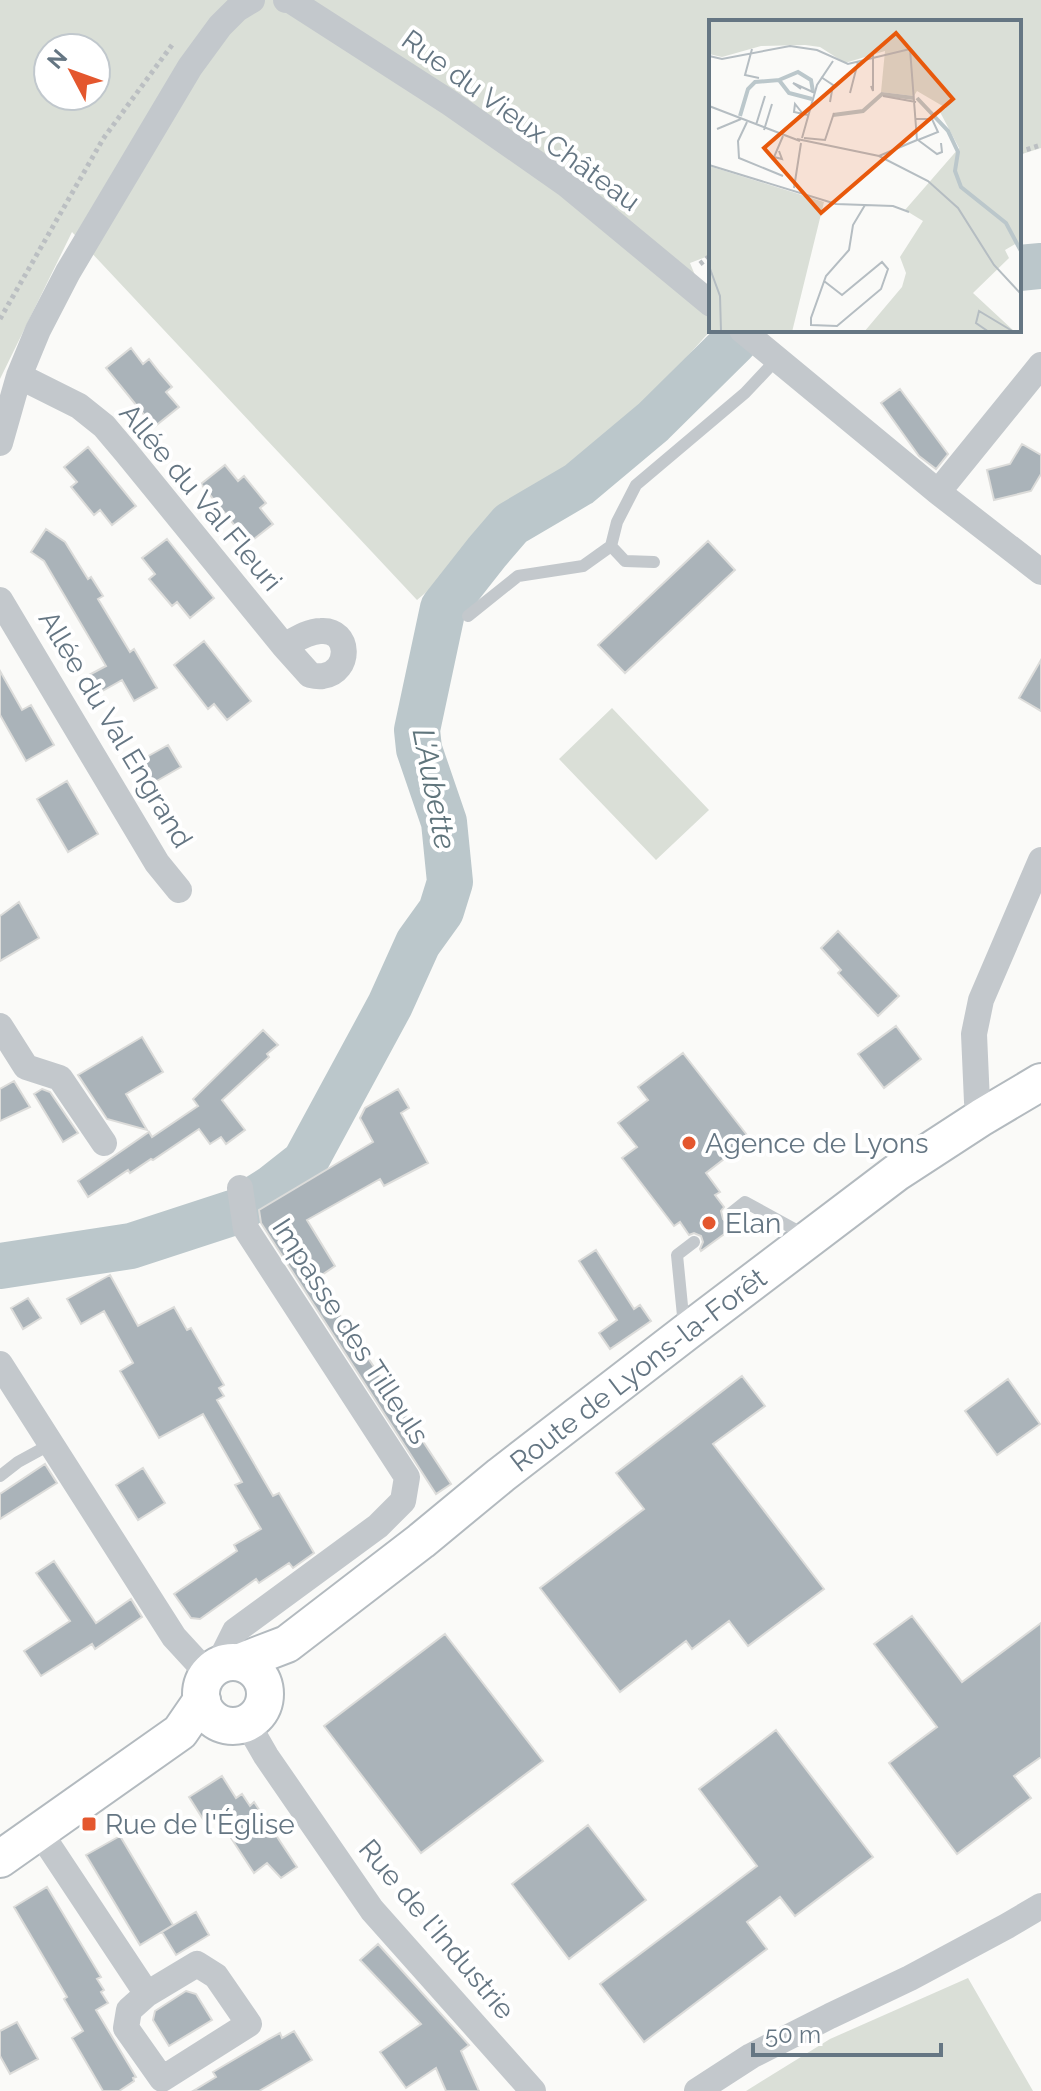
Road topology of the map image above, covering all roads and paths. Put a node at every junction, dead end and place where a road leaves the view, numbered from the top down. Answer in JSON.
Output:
{"nodes":[{"id":1,"x":252,"y":0,"type":"edge"},
{"id":2,"x":286,"y":0,"type":"edge"},
{"id":3,"x":174,"y":42,"type":"dead end"},
{"id":4,"x":1041,"y":145,"type":"edge"},
{"id":5,"x":1021,"y":151,"type":"edge"},
{"id":6,"x":709,"y":302,"type":"edge"},
{"id":7,"x":0,"y":319,"type":"edge"},
{"id":8,"x":744,"y":332,"type":"edge"},
{"id":9,"x":777,"y":359,"type":"junction"},
{"id":10,"x":1041,"y":365,"type":"edge"},
{"id":11,"x":19,"y":376,"type":"junction"},
{"id":12,"x":0,"y":443,"type":"edge"},
{"id":13,"x":938,"y":492,"type":"junction"},
{"id":14,"x":611,"y":546,"type":"junction"},
{"id":15,"x":654,"y":562,"type":"dead end"},
{"id":16,"x":1041,"y":572,"type":"edge"},
{"id":17,"x":0,"y":600,"type":"edge"},
{"id":18,"x":468,"y":616,"type":"dead end"},
{"id":19,"x":284,"y":646,"type":"dead end"},
{"id":20,"x":1041,"y":860,"type":"edge"},
{"id":21,"x":179,"y":890,"type":"dead end"},
{"id":22,"x":0,"y":1026,"type":"edge"},
{"id":23,"x":1041,"y":1082,"type":"edge"},
{"id":24,"x":982,"y":1117,"type":"junction"},
{"id":25,"x":104,"y":1143,"type":"dead end"},
{"id":26,"x":240,"y":1188,"type":"dead end"},
{"id":27,"x":730,"y":1214,"type":"dead end"},
{"id":28,"x":810,"y":1237,"type":"junction"},
{"id":29,"x":694,"y":1242,"type":"dead end"},
{"id":30,"x":685,"y":1333,"type":"junction"},
{"id":31,"x":0,"y":1364,"type":"edge"},
{"id":32,"x":51,"y":1444,"type":"junction"},
{"id":33,"x":0,"y":1476,"type":"edge"},
{"id":34,"x":229,"y":1689,"type":"junction"},
{"id":35,"x":39,"y":1831,"type":"junction"},
{"id":36,"x":0,"y":1859,"type":"edge"},
{"id":37,"x":1041,"y":1906,"type":"edge"},
{"id":38,"x":147,"y":1994,"type":"junction"},
{"id":39,"x":533,"y":2091,"type":"edge"},
{"id":40,"x":697,"y":2091,"type":"edge"}],
"edges":[{"from":1,"to":11,"type":"street"},
{"from":2,"to":6,"type":"street","name":"Rue du Vieux Château"},
{"from":3,"to":7,"type":"path"},
{"from":4,"to":5,"type":"path"},
{"from":8,"to":9,"type":"street"},
{"from":9,"to":13,"type":"street"},
{"from":9,"to":14,"type":"lane"},
{"from":10,"to":13,"type":"street"},
{"from":11,"to":12,"type":"street"},
{"from":11,"to":19,"type":"street","name":"Allée du Val Fleuri"},
{"from":13,"to":16,"type":"street"},
{"from":14,"to":15,"type":"lane"},
{"from":14,"to":18,"type":"lane"},
{"from":17,"to":21,"type":"street","name":"Allée du Val Engrand"},
{"from":20,"to":24,"type":"street"},
{"from":22,"to":25,"type":"street"},
{"from":23,"to":24,"type":"main road","name":"Route de Lyons-la-Forêt"},
{"from":24,"to":28,"type":"main road","name":"Route de Lyons-la-Forêt"},
{"from":26,"to":34,"type":"street","name":"Impasse des Tilleuls"},
{"from":27,"to":28,"type":"lane"},
{"from":28,"to":30,"type":"main road","name":"Route de Lyons-la-Forêt"},
{"from":29,"to":30,"type":"lane"},
{"from":30,"to":34,"type":"main road","name":"Route de Lyons-la-Forêt"},
{"from":31,"to":32,"type":"street"},
{"from":32,"to":33,"type":"lane"},
{"from":32,"to":34,"type":"street"},
{"from":34,"to":35,"type":"main road"},
{"from":34,"to":39,"type":"street","name":"Rue de l'Industrie"},
{"from":35,"to":36,"type":"main road"},
{"from":35,"to":38,"type":"street"},
{"from":37,"to":40,"type":"street"},
{"from":38,"to":38,"type":"street"}]}
